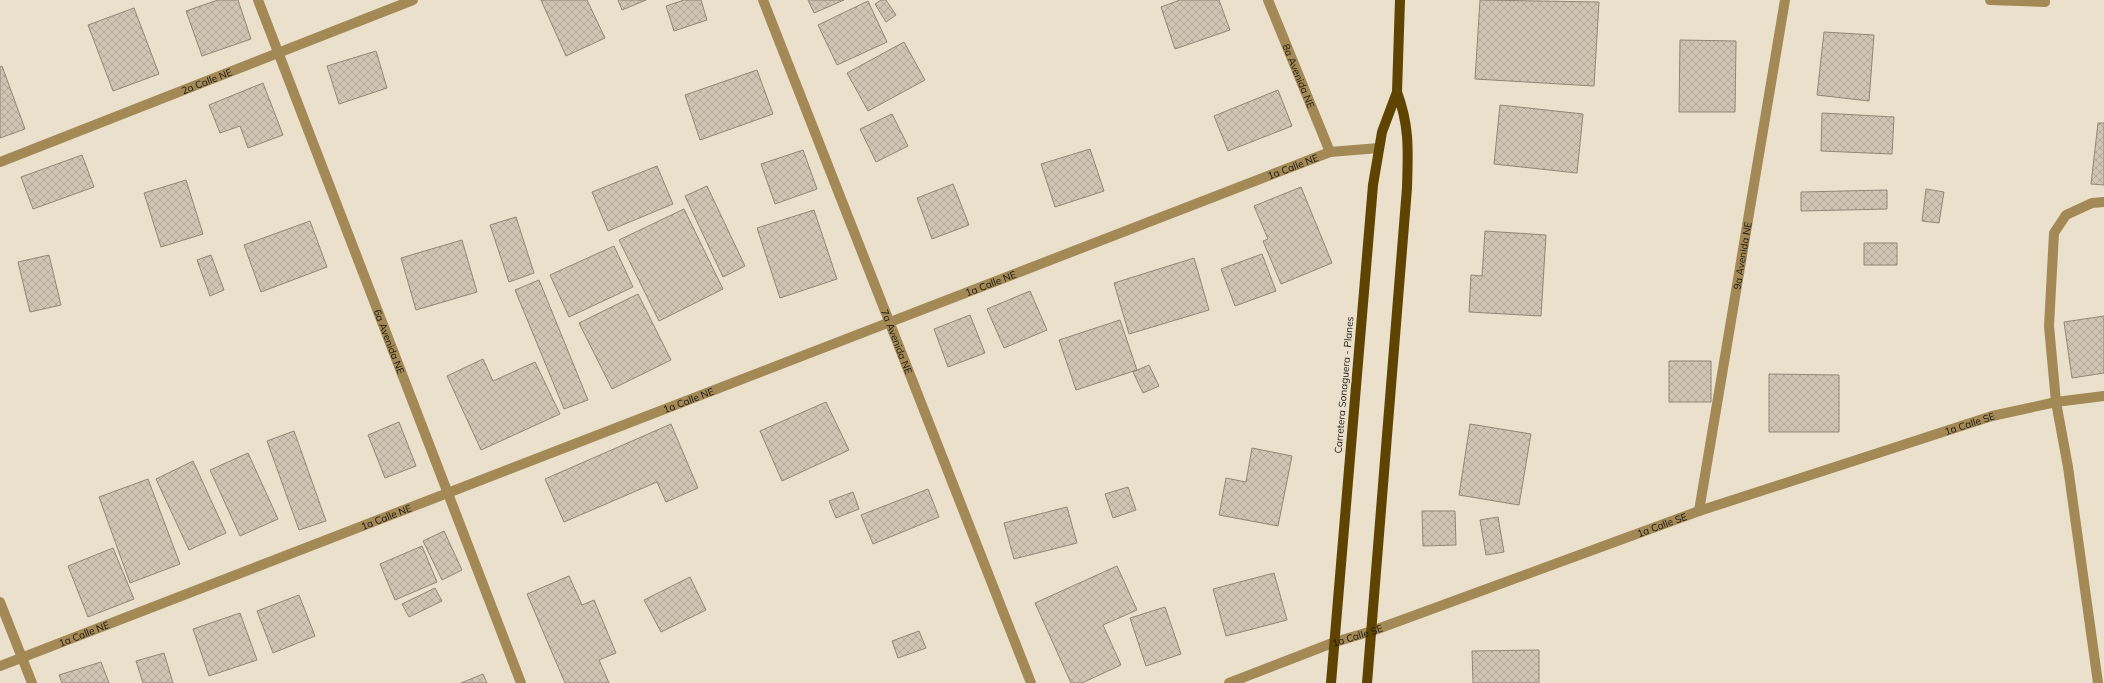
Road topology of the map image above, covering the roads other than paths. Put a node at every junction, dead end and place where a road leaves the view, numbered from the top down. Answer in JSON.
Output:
{"nodes":[{"id":1,"x":258,"y":0,"type":"edge"},
{"id":2,"x":413,"y":0,"type":"edge"},
{"id":3,"x":763,"y":0,"type":"edge"},
{"id":4,"x":1268,"y":0,"type":"edge"},
{"id":5,"x":1400,"y":0,"type":"edge"},
{"id":6,"x":1786,"y":0,"type":"edge"},
{"id":7,"x":1990,"y":0,"type":"edge"},
{"id":8,"x":2046,"y":2,"type":"dead end"},
{"id":9,"x":278,"y":52,"type":"junction"},
{"id":10,"x":1397,"y":92,"type":"junction"},
{"id":11,"x":1379,"y":148,"type":"junction"},
{"id":12,"x":1330,"y":152,"type":"junction"},
{"id":13,"x":0,"y":162,"type":"edge"},
{"id":14,"x":2104,"y":202,"type":"edge"},
{"id":15,"x":890,"y":322,"type":"junction"},
{"id":16,"x":2104,"y":396,"type":"edge"},
{"id":17,"x":2056,"y":402,"type":"junction"},
{"id":18,"x":448,"y":493,"type":"junction"},
{"id":19,"x":1699,"y":511,"type":"junction"},
{"id":20,"x":0,"y":602,"type":"edge"},
{"id":21,"x":1372,"y":631,"type":"junction"},
{"id":22,"x":1335,"y":642,"type":"junction"},
{"id":23,"x":22,"y":657,"type":"junction"},
{"id":24,"x":0,"y":666,"type":"edge"},
{"id":25,"x":32,"y":683,"type":"edge"},
{"id":26,"x":520,"y":683,"type":"edge"},
{"id":27,"x":1031,"y":683,"type":"edge"},
{"id":28,"x":1229,"y":683,"type":"edge"},
{"id":29,"x":1331,"y":683,"type":"edge"},
{"id":30,"x":1367,"y":683,"type":"edge"},
{"id":31,"x":2098,"y":683,"type":"edge"}],
"edges":[{"from":1,"to":9,"type":"street","name":"6a Avenida NE"},
{"from":2,"to":9,"type":"street","name":"2a Calle NE"},
{"from":3,"to":15,"type":"street","name":"7a Avenida NE"},
{"from":4,"to":12,"type":"street","name":"8a Avenida NE"},
{"from":5,"to":10,"type":"main road","name":"Carretera Sonaguera - Planes"},
{"from":6,"to":19,"type":"street","name":"9a Avenida NE"},
{"from":7,"to":8,"type":"street"},
{"from":9,"to":13,"type":"street","name":"2a Calle NE"},
{"from":9,"to":18,"type":"street","name":"6a Avenida NE"},
{"from":10,"to":11,"type":"main road","name":"Carretera Sonaguera - Planes"},
{"from":10,"to":21,"type":"main road","name":"Carretera Sonaguera - Planes"},
{"from":11,"to":12,"type":"street","name":"1a Calle NE"},
{"from":11,"to":22,"type":"main road","name":"Carretera Sonaguera - Planes"},
{"from":12,"to":15,"type":"street","name":"1a Calle NE"},
{"from":14,"to":17,"type":"street"},
{"from":15,"to":18,"type":"street","name":"1a Calle NE"},
{"from":15,"to":27,"type":"street","name":"7a Avenida NE"},
{"from":16,"to":17,"type":"street","name":"1a Calle SE"},
{"from":17,"to":19,"type":"street","name":"1a Calle SE"},
{"from":17,"to":31,"type":"street"},
{"from":18,"to":23,"type":"street","name":"1a Calle NE"},
{"from":18,"to":26,"type":"street","name":"6a Avenida NE"},
{"from":19,"to":21,"type":"street","name":"1a Calle SE"},
{"from":20,"to":23,"type":"street"},
{"from":21,"to":22,"type":"street","name":"1a Calle SE"},
{"from":21,"to":30,"type":"main road","name":"Carretera Sonaguera - Planes"},
{"from":22,"to":28,"type":"street","name":"1a Calle SE"},
{"from":22,"to":29,"type":"main road","name":"Carretera Sonaguera - Planes"},
{"from":23,"to":24,"type":"street","name":"1a Calle NE"},
{"from":23,"to":25,"type":"street"}]}
